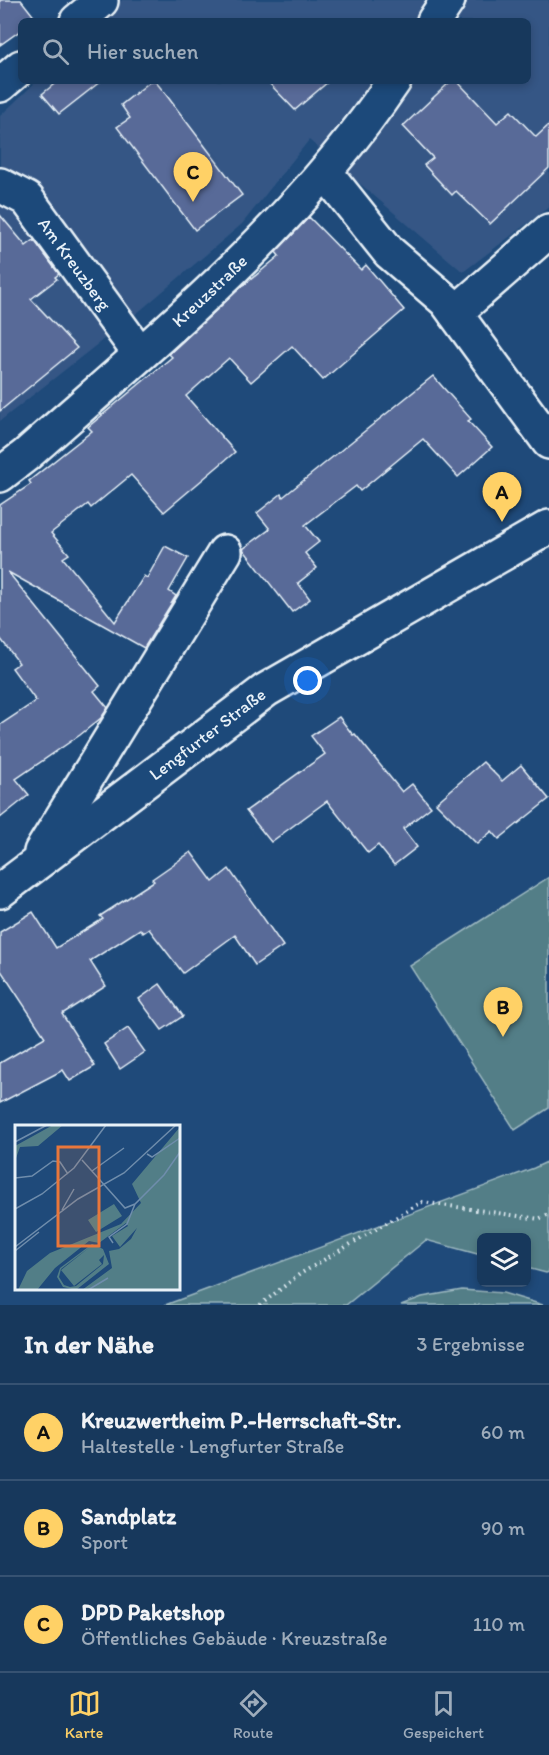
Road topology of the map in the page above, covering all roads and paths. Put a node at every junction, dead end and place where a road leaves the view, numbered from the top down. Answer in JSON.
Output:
{"nodes":[{"id":1,"x":448,"y":0,"type":"edge"},
{"id":2,"x":101,"y":1,"type":"edge"},
{"id":3,"x":81,"y":18,"type":"edge"},
{"id":4,"x":436,"y":18,"type":"edge"},
{"id":5,"x":18,"y":70,"type":"edge"},
{"id":6,"x":392,"y":84,"type":"edge"},
{"id":7,"x":0,"y":85,"type":"edge"},
{"id":8,"x":326,"y":173,"type":"junction"},
{"id":9,"x":0,"y":185,"type":"edge"},
{"id":10,"x":549,"y":231,"type":"edge"},
{"id":11,"x":455,"y":313,"type":"junction"},
{"id":12,"x":140,"y":354,"type":"junction"},
{"id":13,"x":549,"y":442,"type":"edge"},
{"id":14,"x":0,"y":475,"type":"edge"},
{"id":15,"x":549,"y":527,"type":"edge"},
{"id":16,"x":225,"y":552,"type":"dead end"},
{"id":17,"x":32,"y":867,"type":"junction"},
{"id":18,"x":0,"y":891,"type":"edge"},
{"id":19,"x":549,"y":1214,"type":"edge"},
{"id":20,"x":260,"y":1305,"type":"edge"}],
"edges":[{"from":1,"to":4,"type":"street"},
{"from":2,"to":3,"type":"street"},
{"from":5,"to":7,"type":"street"},
{"from":6,"to":8,"type":"street","name":"Kreuzstraße"},
{"from":8,"to":11,"type":"street"},
{"from":8,"to":12,"type":"street","name":"Kreuzstraße"},
{"from":9,"to":12,"type":"street","name":"Am Kreuzberg"},
{"from":10,"to":11,"type":"street"},
{"from":11,"to":13,"type":"street"},
{"from":12,"to":14,"type":"street","name":"Kreuzstraße"},
{"from":15,"to":17,"type":"street","name":"Lengfurter Straße"},
{"from":16,"to":17,"type":"street","name":"Lengfurter Straße"},
{"from":17,"to":18,"type":"street","name":"Lengfurter Straße"},
{"from":19,"to":20,"type":"path"}]}
